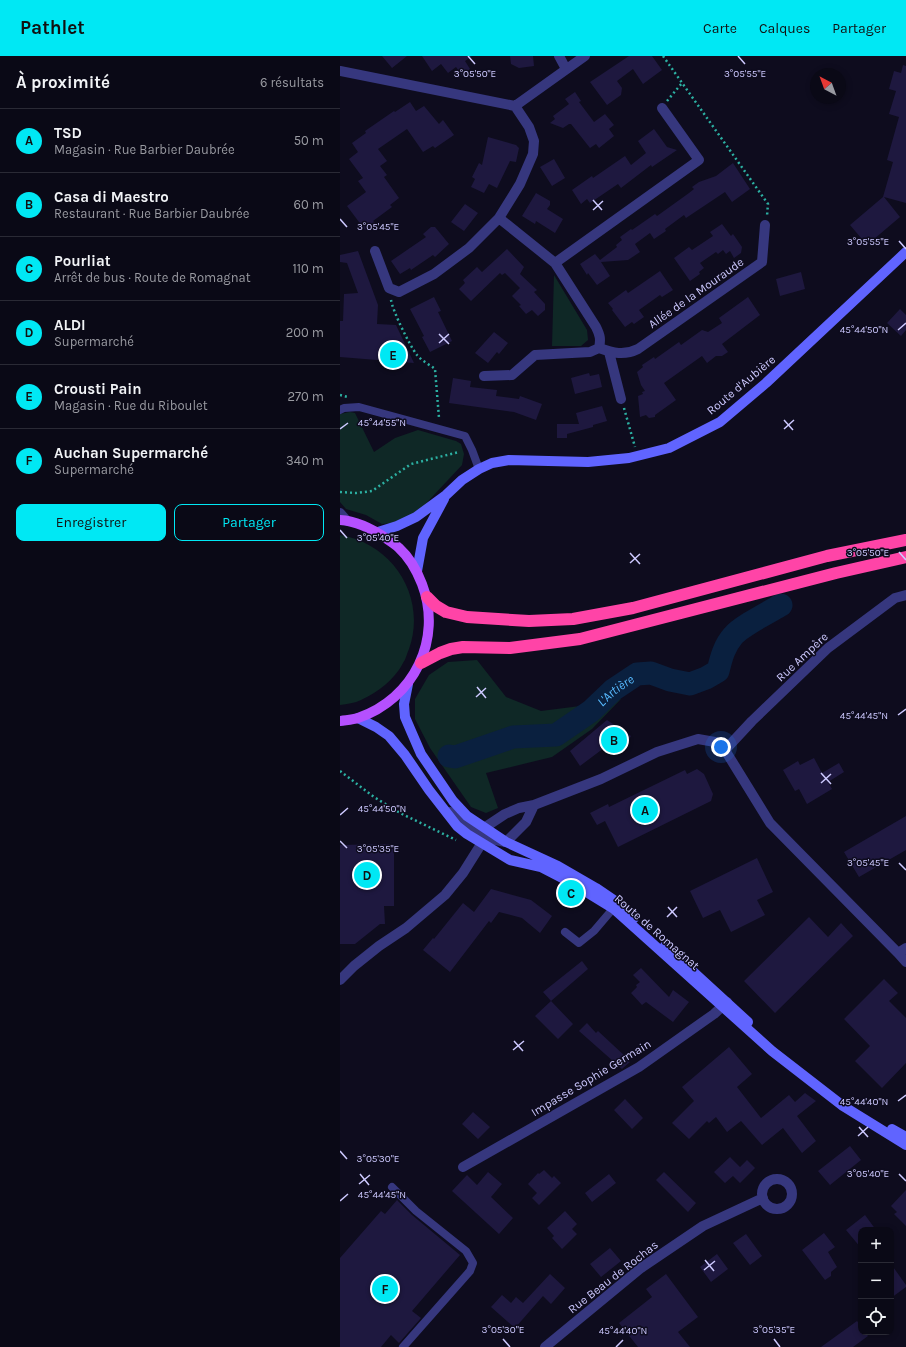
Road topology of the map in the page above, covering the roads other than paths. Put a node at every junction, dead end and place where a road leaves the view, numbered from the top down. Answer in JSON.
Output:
{"nodes":[{"id":1,"x":558,"y":56,"type":"edge"},
{"id":2,"x":585,"y":56,"type":"edge"},
{"id":3,"x":566,"y":69,"type":"junction"},
{"id":4,"x":340,"y":71,"type":"edge"},
{"id":5,"x":515,"y":106,"type":"junction"},
{"id":6,"x":662,"y":108,"type":"road end"},
{"id":7,"x":499,"y":218,"type":"junction"},
{"id":8,"x":765,"y":225,"type":"road end"},
{"id":9,"x":375,"y":251,"type":"dead end"},
{"id":10,"x":906,"y":252,"type":"edge"},
{"id":11,"x":555,"y":263,"type":"junction"},
{"id":12,"x":599,"y":348,"type":"junction"},
{"id":13,"x":609,"y":352,"type":"junction"},
{"id":14,"x":484,"y":376,"type":"dead end"},
{"id":15,"x":622,"y":404,"type":"road end"},
{"id":16,"x":340,"y":410,"type":"edge"},
{"id":17,"x":479,"y":469,"type":"junction"},
{"id":18,"x":446,"y":495,"type":"junction"},
{"id":19,"x":340,"y":513,"type":"edge"},
{"id":20,"x":344,"y":521,"type":"edge"},
{"id":21,"x":378,"y":532,"type":"junction"},
{"id":22,"x":906,"y":540,"type":"edge"},
{"id":23,"x":906,"y":557,"type":"edge"},
{"id":24,"x":417,"y":571,"type":"junction"},
{"id":25,"x":906,"y":595,"type":"edge"},
{"id":26,"x":427,"y":597,"type":"junction"},
{"id":27,"x":421,"y":663,"type":"junction"},
{"id":28,"x":408,"y":684,"type":"junction"},
{"id":29,"x":358,"y":718,"type":"junction"},
{"id":30,"x":340,"y":721,"type":"edge"},
{"id":31,"x":725,"y":750,"type":"junction"},
{"id":32,"x":534,"y":805,"type":"junction"},
{"id":33,"x":484,"y":828,"type":"junction"},
{"id":34,"x":506,"y":842,"type":"junction"},
{"id":35,"x":481,"y":844,"type":"junction"},
{"id":36,"x":616,"y":906,"type":"junction"},
{"id":37,"x":565,"y":932,"type":"dead end"},
{"id":38,"x":902,"y":951,"type":"edge"},
{"id":39,"x":906,"y":962,"type":"edge"},
{"id":40,"x":340,"y":980,"type":"edge"},
{"id":41,"x":725,"y":1005,"type":"junction"},
{"id":42,"x":845,"y":1104,"type":"junction"},
{"id":43,"x":906,"y":1137,"type":"edge"},
{"id":44,"x":906,"y":1146,"type":"edge"},
{"id":45,"x":463,"y":1168,"type":"dead end"},
{"id":46,"x":392,"y":1187,"type":"dead end"},
{"id":47,"x":763,"y":1198,"type":"dead end"},
{"id":48,"x":403,"y":1347,"type":"edge"},
{"id":49,"x":545,"y":1347,"type":"edge"}],
"edges":[{"from":1,"to":3,"type":"street"},
{"from":2,"to":3,"type":"street"},
{"from":3,"to":5,"type":"street"},
{"from":4,"to":5,"type":"street"},
{"from":5,"to":7,"type":"street"},
{"from":6,"to":11,"type":"street"},
{"from":7,"to":9,"type":"street"},
{"from":7,"to":11,"type":"street"},
{"from":8,"to":13,"type":"street","name":"Allée de la Mouraude"},
{"from":10,"to":17,"type":"main road","name":"Route d'Aubière"},
{"from":11,"to":12,"type":"street"},
{"from":12,"to":13,"type":"street","name":"Allée de la Mouraude"},
{"from":12,"to":14,"type":"street"},
{"from":13,"to":15,"type":"street"},
{"from":16,"to":17,"type":"lane"},
{"from":17,"to":18,"type":"main road","name":"Route d'Aubière"},
{"from":18,"to":21,"type":"main road","name":"Route d'Aubière"},
{"from":18,"to":24,"type":"main road","name":"Route d'Aubière"},
{"from":19,"to":20,"type":"street"},
{"from":20,"to":21,"type":"main road"},
{"from":21,"to":24,"type":"main road"},
{"from":22,"to":26,"type":"highway"},
{"from":23,"to":27,"type":"highway"},
{"from":24,"to":26,"type":"main road"},
{"from":25,"to":31,"type":"street","name":"Rue Ampère"},
{"from":26,"to":27,"type":"main road"},
{"from":27,"to":28,"type":"main road"},
{"from":28,"to":29,"type":"main road"},
{"from":28,"to":33,"type":"main road","name":"Route de Romagnat"},
{"from":29,"to":30,"type":"main road"},
{"from":29,"to":35,"type":"main road","name":"Route de Romagnat"},
{"from":31,"to":32,"type":"street"},
{"from":31,"to":38,"type":"street"},
{"from":32,"to":33,"type":"street"},
{"from":32,"to":34,"type":"street"},
{"from":33,"to":34,"type":"main road","name":"Route de Romagnat"},
{"from":33,"to":35,"type":"street"},
{"from":34,"to":35,"type":"street"},
{"from":34,"to":36,"type":"main road","name":"Route de Romagnat"},
{"from":35,"to":36,"type":"main road","name":"Route de Romagnat"},
{"from":35,"to":40,"type":"street"},
{"from":36,"to":37,"type":"lane"},
{"from":36,"to":41,"type":"main road","name":"Route de Romagnat"},
{"from":38,"to":39,"type":"street"},
{"from":41,"to":42,"type":"main road","name":"Route de Romagnat"},
{"from":41,"to":45,"type":"street","name":"Impasse Sophie Germain"},
{"from":42,"to":43,"type":"main road"},
{"from":42,"to":44,"type":"main road"},
{"from":46,"to":48,"type":"lane"},
{"from":47,"to":49,"type":"street","name":"Rue Beau de Rochas"}]}
